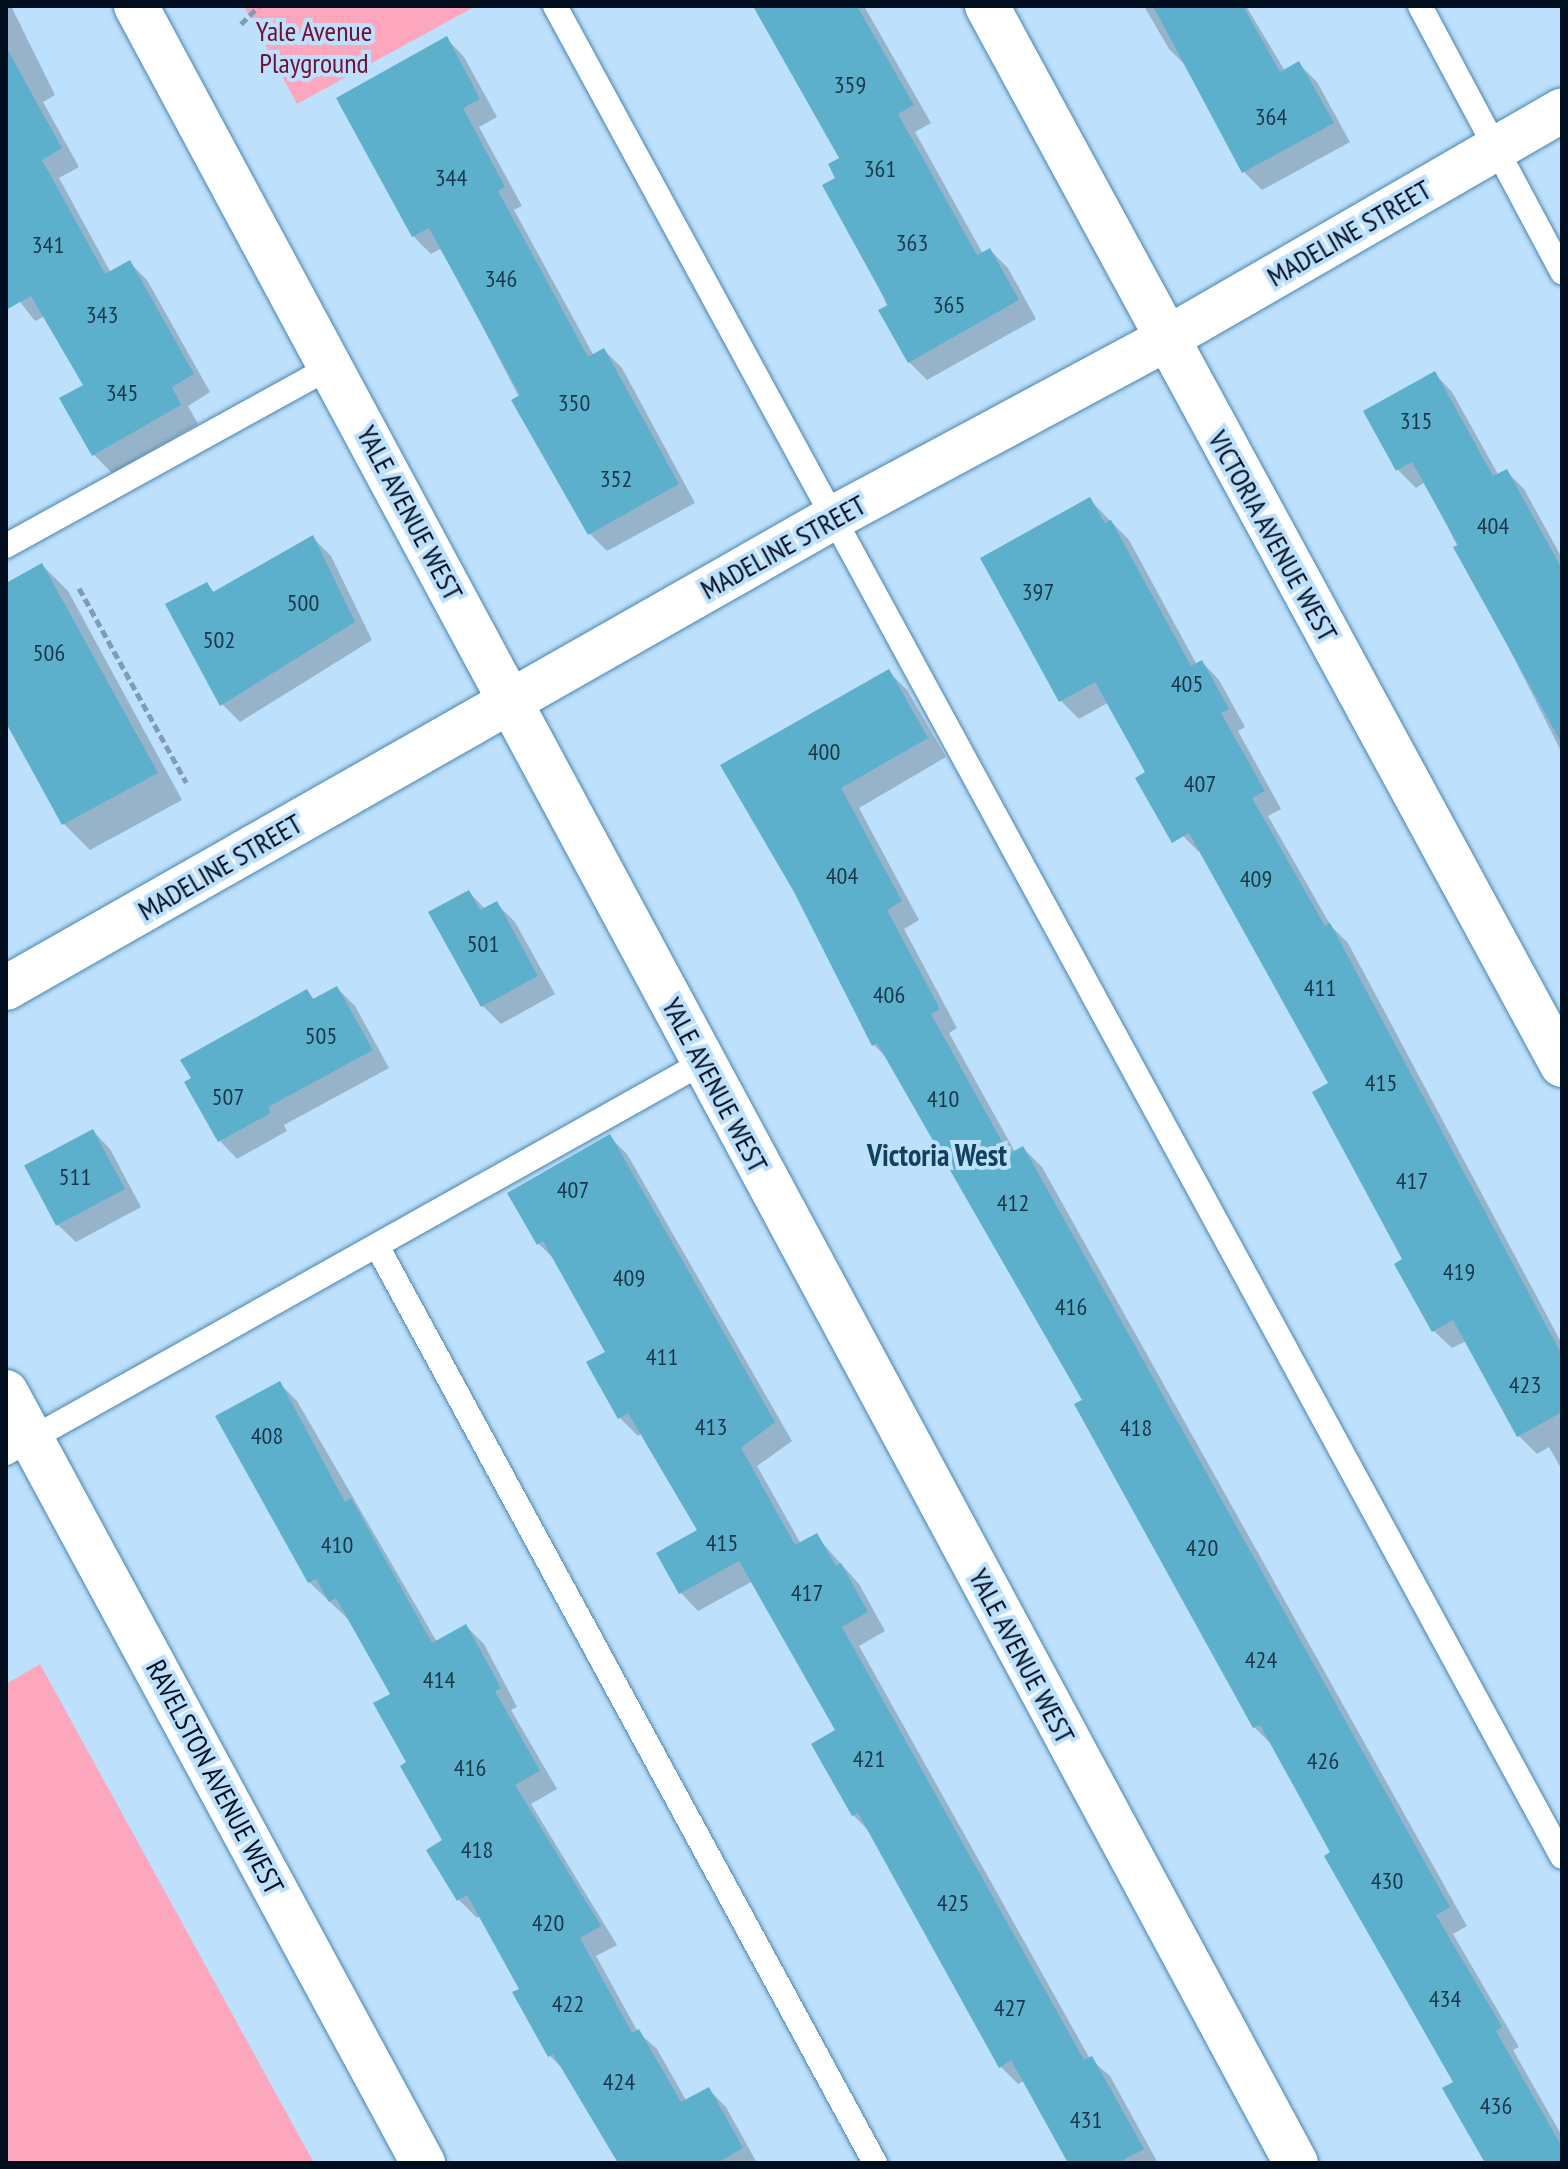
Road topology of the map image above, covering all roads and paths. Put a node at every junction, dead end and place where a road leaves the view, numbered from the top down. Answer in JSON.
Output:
{"nodes":[{"id":1,"x":136,"y":6,"type":"edge"},
{"id":2,"x":259,"y":6,"type":"edge"},
{"id":3,"x":555,"y":6,"type":"edge"},
{"id":4,"x":987,"y":6,"type":"edge"},
{"id":5,"x":1420,"y":6,"type":"edge"},
{"id":6,"x":241,"y":24,"type":"dead end"},
{"id":7,"x":1562,"y":110,"type":"edge"},
{"id":8,"x":1495,"y":148,"type":"junction"},
{"id":9,"x":1562,"y":272,"type":"edge"},
{"id":10,"x":1166,"y":339,"type":"junction"},
{"id":11,"x":332,"y":366,"type":"junction"},
{"id":12,"x":831,"y":519,"type":"junction"},
{"id":13,"x":6,"y":546,"type":"edge"},
{"id":14,"x":79,"y":588,"type":"dead end"},
{"id":15,"x":510,"y":703,"type":"junction"},
{"id":16,"x":186,"y":782,"type":"dead end"},
{"id":17,"x":6,"y":988,"type":"edge"},
{"id":18,"x":702,"y":1063,"type":"junction"},
{"id":19,"x":1562,"y":1065,"type":"edge"},
{"id":20,"x":377,"y":1246,"type":"junction"},
{"id":21,"x":6,"y":1392,"type":"edge"},
{"id":22,"x":18,"y":1445,"type":"edge"},
{"id":23,"x":1562,"y":1857,"type":"edge"},
{"id":24,"x":423,"y":2163,"type":"edge"},
{"id":25,"x":875,"y":2163,"type":"edge"},
{"id":26,"x":1296,"y":2163,"type":"edge"}],
"edges":[{"from":1,"to":11,"type":"street","name":"YALE AVENUE WEST"},
{"from":2,"to":6,"type":"path"},
{"from":3,"to":12,"type":"lane"},
{"from":4,"to":10,"type":"street","name":"VICTORIA AVENUE WEST"},
{"from":5,"to":8,"type":"lane"},
{"from":7,"to":8,"type":"street","name":"MADELINE STREET"},
{"from":8,"to":9,"type":"lane"},
{"from":8,"to":10,"type":"street","name":"MADELINE STREET"},
{"from":10,"to":12,"type":"street","name":"MADELINE STREET"},
{"from":10,"to":19,"type":"street","name":"VICTORIA AVENUE WEST"},
{"from":11,"to":13,"type":"lane"},
{"from":11,"to":15,"type":"street","name":"YALE AVENUE WEST"},
{"from":12,"to":15,"type":"street","name":"MADELINE STREET"},
{"from":12,"to":23,"type":"lane"},
{"from":14,"to":16,"type":"path"},
{"from":15,"to":17,"type":"street","name":"MADELINE STREET"},
{"from":15,"to":18,"type":"street","name":"YALE AVENUE WEST"},
{"from":18,"to":20,"type":"lane"},
{"from":18,"to":26,"type":"street","name":"YALE AVENUE WEST"},
{"from":20,"to":22,"type":"lane"},
{"from":20,"to":25,"type":"lane"},
{"from":21,"to":22,"type":"street","name":"RAVELSTON AVENUE WEST"},
{"from":22,"to":24,"type":"street","name":"RAVELSTON AVENUE WEST"}]}
